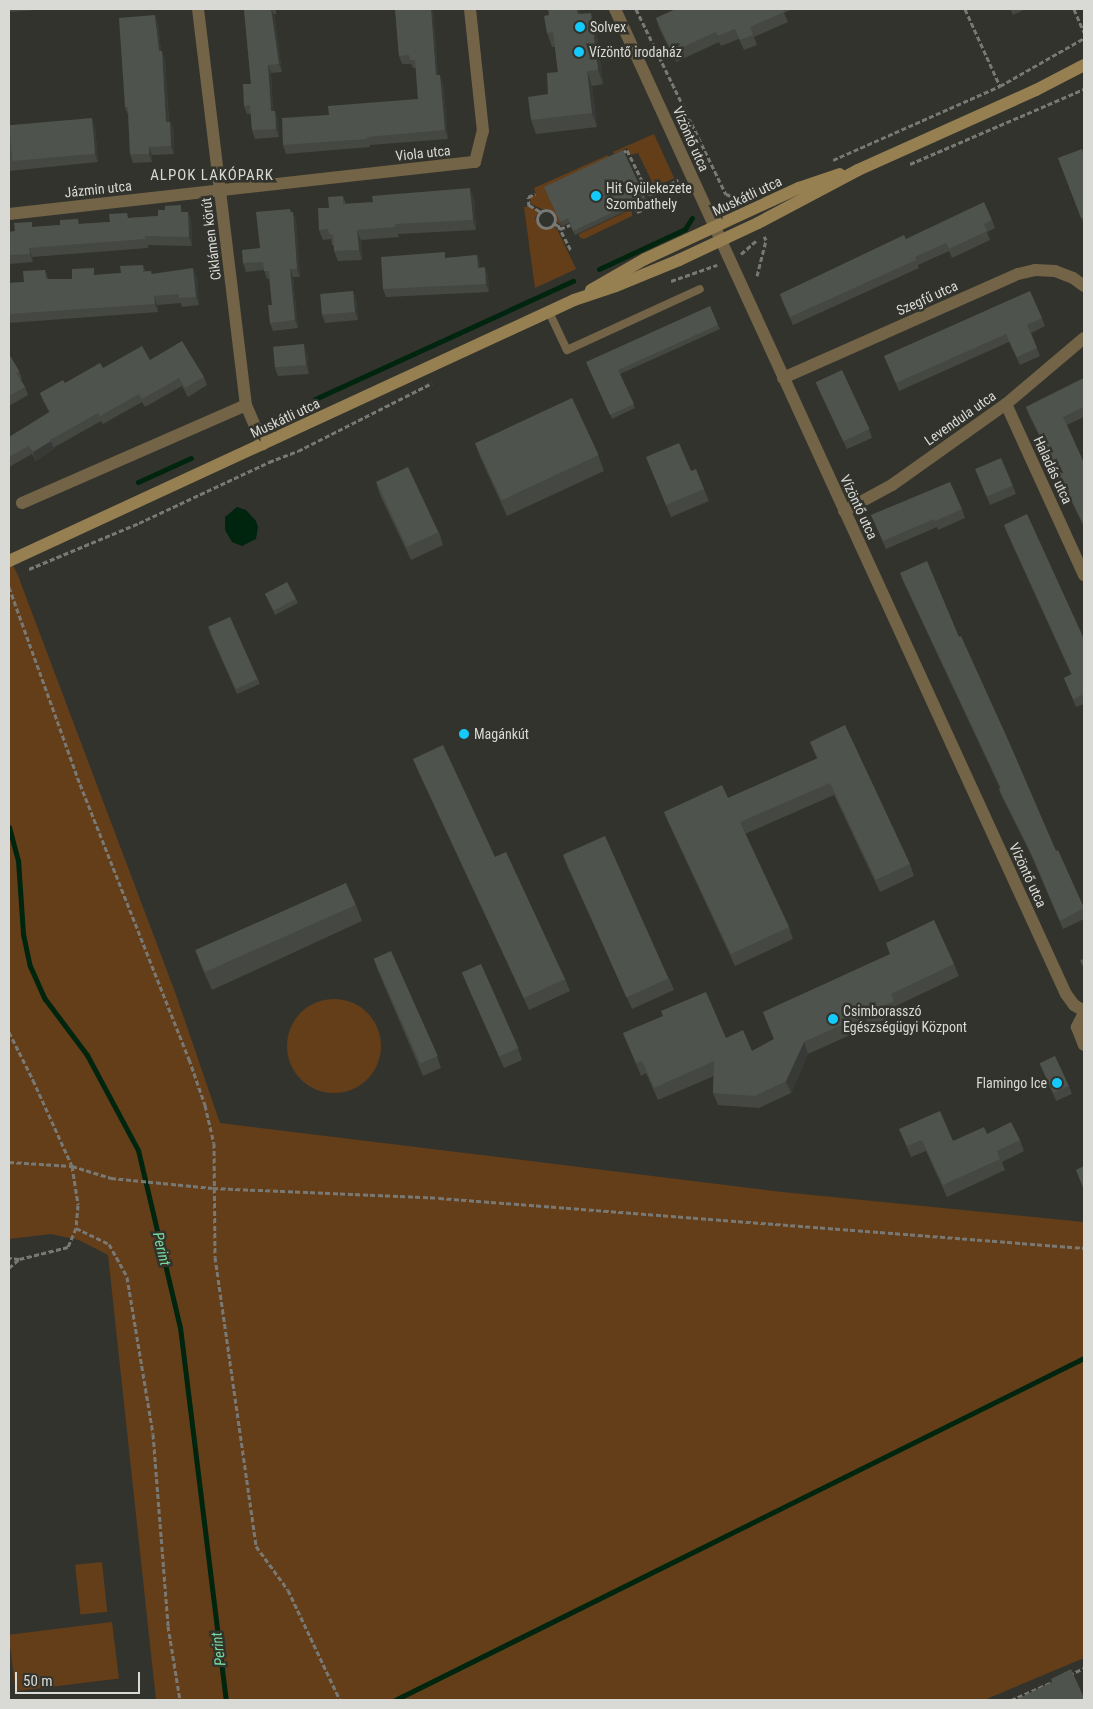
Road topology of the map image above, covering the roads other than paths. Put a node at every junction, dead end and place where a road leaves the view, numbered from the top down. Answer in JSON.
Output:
{"nodes":[{"id":1,"x":198,"y":9,"type":"edge"},
{"id":2,"x":470,"y":9,"type":"edge"},
{"id":3,"x":618,"y":10,"type":"edge"},
{"id":4,"x":1084,"y":64,"type":"edge"},
{"id":5,"x":1084,"y":71,"type":"edge"},
{"id":6,"x":1036,"y":90,"type":"junction"},
{"id":7,"x":858,"y":170,"type":"junction"},
{"id":8,"x":220,"y":190,"type":"junction"},
{"id":9,"x":9,"y":214,"type":"edge"},
{"id":10,"x":714,"y":228,"type":"junction"},
{"id":11,"x":720,"y":240,"type":"junction"},
{"id":12,"x":1084,"y":286,"type":"edge"},
{"id":13,"x":700,"y":289,"type":"dead end"},
{"id":14,"x":574,"y":300,"type":"junction"},
{"id":15,"x":549,"y":312,"type":"junction"},
{"id":16,"x":1084,"y":338,"type":"edge"},
{"id":17,"x":783,"y":378,"type":"junction"},
{"id":18,"x":1006,"y":404,"type":"junction"},
{"id":19,"x":246,"y":405,"type":"junction"},
{"id":20,"x":263,"y":445,"type":"junction"},
{"id":21,"x":22,"y":503,"type":"dead end"},
{"id":22,"x":844,"y":511,"type":"junction"},
{"id":23,"x":9,"y":560,"type":"edge"},
{"id":24,"x":1084,"y":576,"type":"edge"},
{"id":25,"x":1084,"y":1012,"type":"edge"},
{"id":26,"x":1084,"y":1044,"type":"edge"}],
"edges":[{"from":1,"to":8,"type":"street","name":"Ciklámen körút"},
{"from":2,"to":8,"type":"street","name":"Viola utca"},
{"from":3,"to":10,"type":"street","name":"Vízöntő utca"},
{"from":4,"to":6,"type":"main road","name":"Muskátli utca"},
{"from":5,"to":6,"type":"main road","name":"Muskátli utca"},
{"from":6,"to":7,"type":"main road","name":"Muskátli utca"},
{"from":7,"to":10,"type":"main road","name":"Muskátli utca"},
{"from":7,"to":11,"type":"main road","name":"Muskátli utca"},
{"from":8,"to":9,"type":"street","name":"Jázmin utca"},
{"from":8,"to":19,"type":"street","name":"Ciklámen körút"},
{"from":10,"to":11,"type":"street","name":"Vízöntő utca"},
{"from":10,"to":14,"type":"main road","name":"Muskátli utca"},
{"from":11,"to":14,"type":"main road","name":"Muskátli utca"},
{"from":11,"to":17,"type":"street","name":"Vízöntő utca"},
{"from":12,"to":17,"type":"street","name":"Szegfű utca"},
{"from":13,"to":15,"type":"lane"},
{"from":14,"to":15,"type":"main road","name":"Muskátli utca"},
{"from":15,"to":20,"type":"main road","name":"Muskátli utca"},
{"from":16,"to":18,"type":"street","name":"Levendula utca"},
{"from":17,"to":22,"type":"street","name":"Vízöntő utca"},
{"from":18,"to":22,"type":"street","name":"Levendula utca"},
{"from":18,"to":24,"type":"street","name":"Haladás utca"},
{"from":19,"to":20,"type":"street","name":"Ciklámen körút"},
{"from":19,"to":21,"type":"street"},
{"from":20,"to":23,"type":"main road","name":"Muskátli utca"},
{"from":22,"to":25,"type":"street","name":"Vízöntő utca"},
{"from":25,"to":26,"type":"street","name":"Vízöntő utca"}]}
